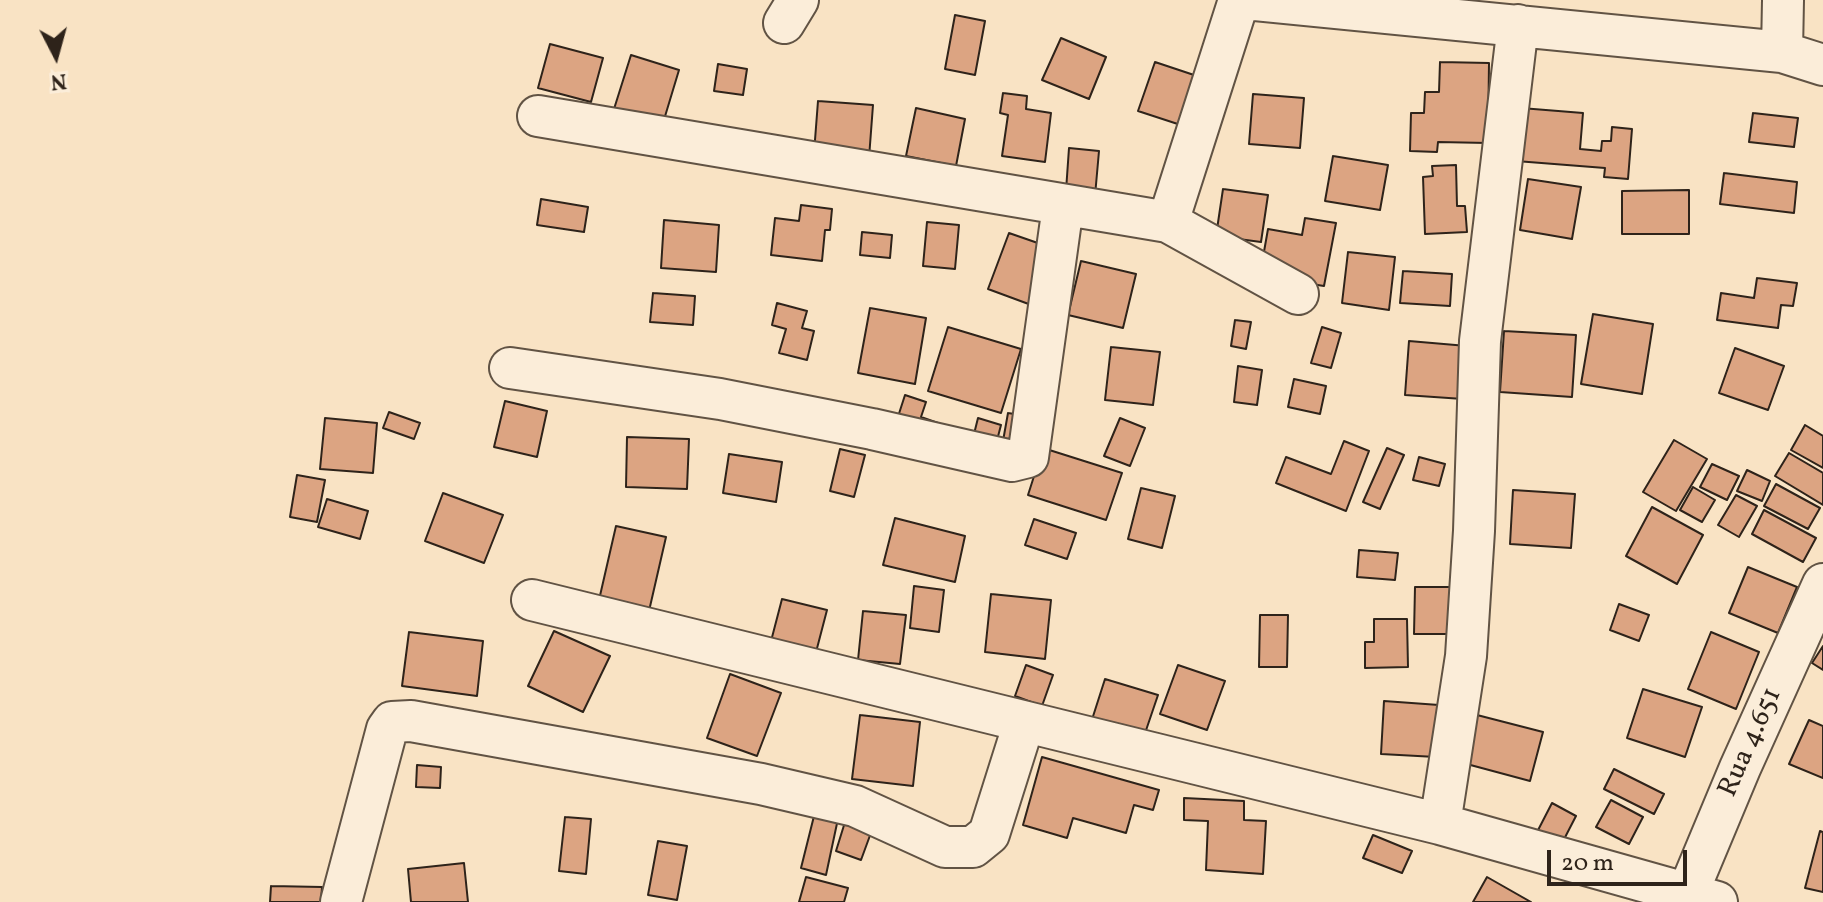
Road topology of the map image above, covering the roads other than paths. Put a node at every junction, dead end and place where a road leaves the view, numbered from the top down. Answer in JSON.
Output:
{"nodes":[{"id":1,"x":1239,"y":0,"type":"edge"},
{"id":2,"x":1255,"y":0,"type":"edge"},
{"id":3,"x":1783,"y":0,"type":"edge"},
{"id":4,"x":1518,"y":25,"type":"junction"},
{"id":5,"x":1782,"y":52,"type":"junction"},
{"id":6,"x":1823,"y":65,"type":"edge"},
{"id":7,"x":538,"y":116,"type":"dead end"},
{"id":8,"x":1063,"y":206,"type":"junction"},
{"id":9,"x":1168,"y":222,"type":"junction"},
{"id":10,"x":1298,"y":294,"type":"dead end"},
{"id":11,"x":510,"y":368,"type":"dead end"},
{"id":12,"x":1823,"y":584,"type":"edge"},
{"id":13,"x":532,"y":600,"type":"dead end"},
{"id":14,"x":1024,"y":723,"type":"junction"},
{"id":15,"x":1440,"y":824,"type":"junction"},
{"id":16,"x":1696,"y":899,"type":"edge"},
{"id":17,"x":341,"y":902,"type":"edge"}],
"edges":[{"from":1,"to":9,"type":"street"},
{"from":2,"to":4,"type":"street"},
{"from":3,"to":5,"type":"street"},
{"from":4,"to":5,"type":"street"},
{"from":4,"to":15,"type":"street"},
{"from":5,"to":6,"type":"street"},
{"from":7,"to":8,"type":"street"},
{"from":8,"to":9,"type":"street"},
{"from":8,"to":11,"type":"street"},
{"from":9,"to":10,"type":"street"},
{"from":12,"to":16,"type":"street","name":"Rua 4.651"},
{"from":13,"to":14,"type":"street"},
{"from":14,"to":15,"type":"street"},
{"from":14,"to":17,"type":"street"},
{"from":15,"to":16,"type":"street"}]}
